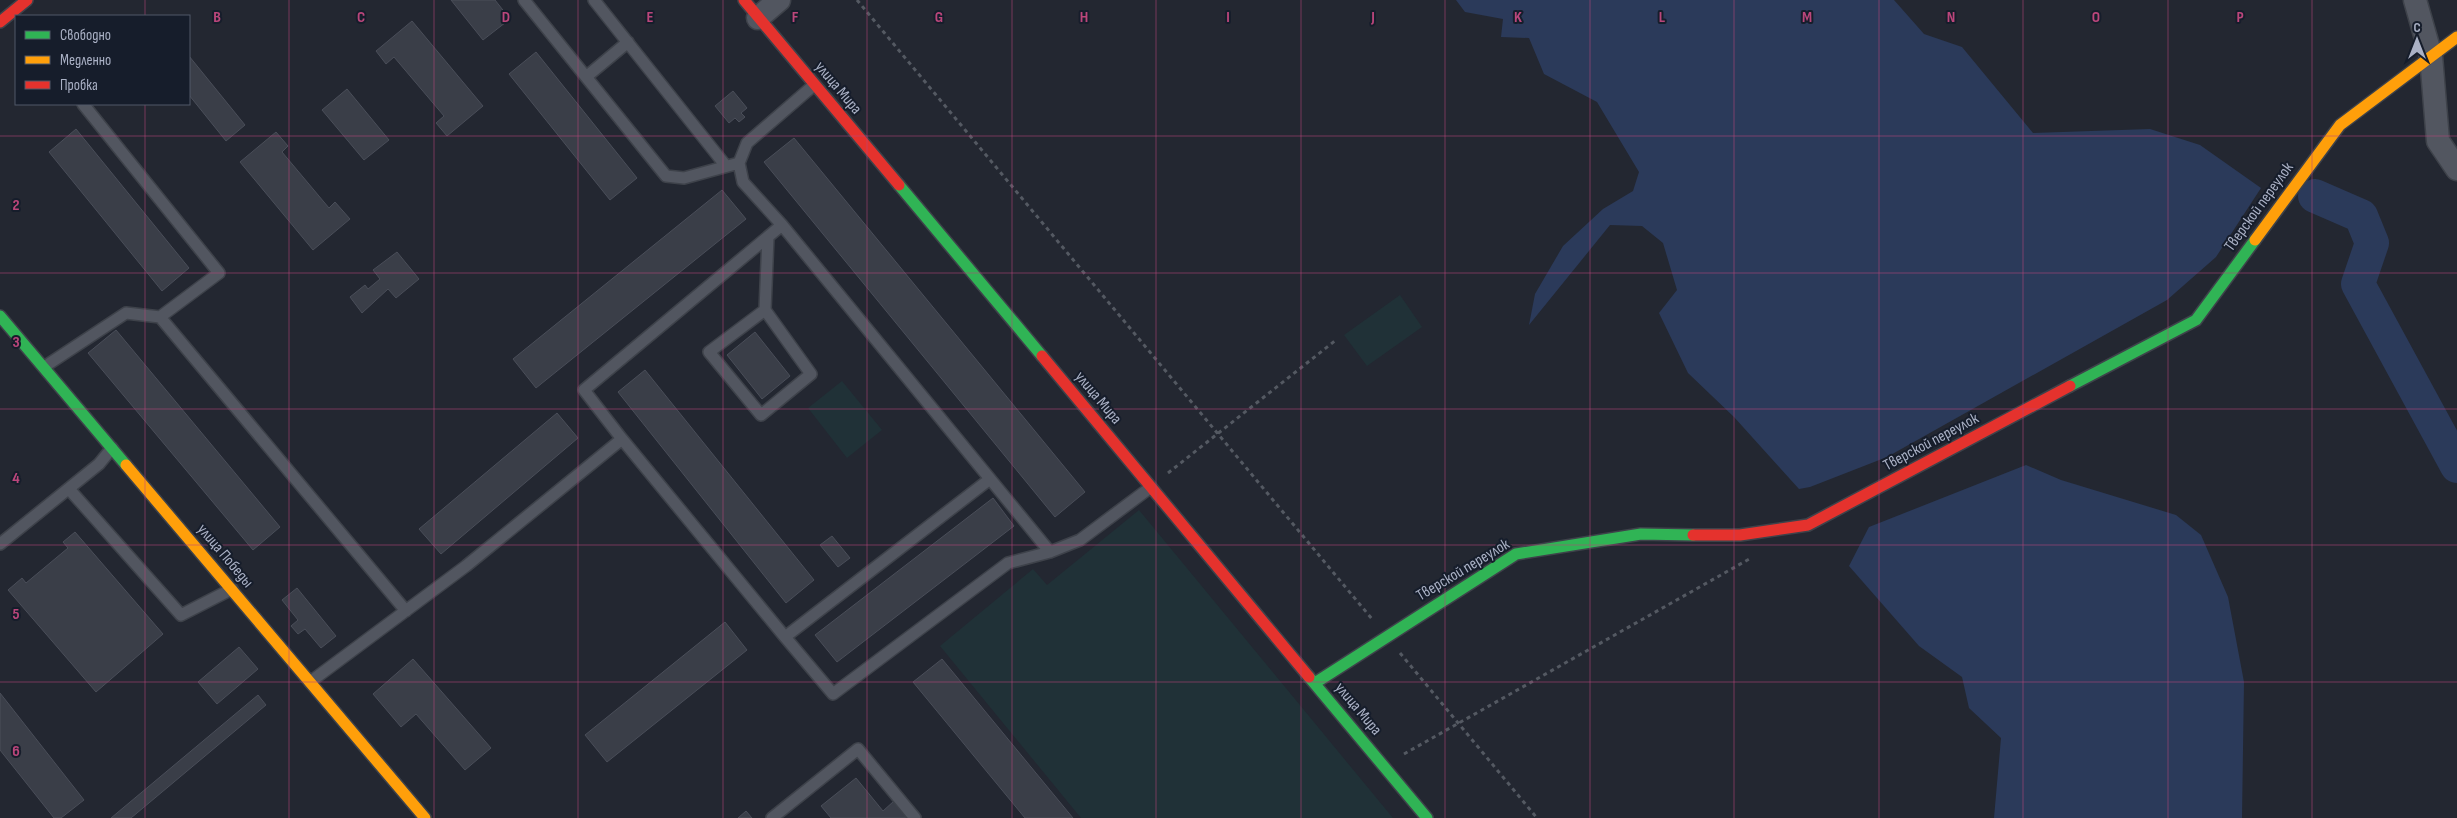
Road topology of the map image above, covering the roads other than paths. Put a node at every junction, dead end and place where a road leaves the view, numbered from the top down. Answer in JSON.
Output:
{"nodes":[{"id":1,"x":27,"y":0,"type":"edge"},
{"id":2,"x":524,"y":0,"type":"edge"},
{"id":3,"x":594,"y":0,"type":"edge"},
{"id":4,"x":744,"y":0,"type":"edge"},
{"id":5,"x":779,"y":0,"type":"edge"},
{"id":6,"x":2415,"y":0,"type":"edge"},
{"id":7,"x":13,"y":17,"type":"edge"},
{"id":8,"x":758,"y":18,"type":"junction"},
{"id":9,"x":0,"y":22,"type":"edge"},
{"id":10,"x":2457,"y":36,"type":"edge"},
{"id":11,"x":628,"y":42,"type":"junction"},
{"id":12,"x":2431,"y":56,"type":"junction"},
{"id":13,"x":586,"y":77,"type":"junction"},
{"id":14,"x":814,"y":84,"type":"junction"},
{"id":15,"x":84,"y":105,"type":"edge"},
{"id":16,"x":739,"y":163,"type":"junction"},
{"id":17,"x":726,"y":166,"type":"junction"},
{"id":18,"x":2457,"y":169,"type":"edge"},
{"id":19,"x":782,"y":225,"type":"junction"},
{"id":20,"x":768,"y":237,"type":"junction"},
{"id":21,"x":765,"y":310,"type":"junction"},
{"id":22,"x":0,"y":316,"type":"edge"},
{"id":23,"x":160,"y":317,"type":"junction"},
{"id":24,"x":44,"y":367,"type":"junction"},
{"id":25,"x":622,"y":439,"type":"junction"},
{"id":26,"x":112,"y":448,"type":"junction"},
{"id":27,"x":990,"y":479,"type":"junction"},
{"id":28,"x":1151,"y":487,"type":"junction"},
{"id":29,"x":69,"y":488,"type":"junction"},
{"id":30,"x":0,"y":544,"type":"edge"},
{"id":31,"x":1050,"y":552,"type":"junction"},
{"id":32,"x":232,"y":589,"type":"junction"},
{"id":33,"x":406,"y":610,"type":"junction"},
{"id":34,"x":785,"y":637,"type":"junction"},
{"id":35,"x":310,"y":682,"type":"junction"},
{"id":36,"x":1315,"y":683,"type":"junction"},
{"id":37,"x":425,"y":818,"type":"edge"},
{"id":38,"x":772,"y":818,"type":"edge"},
{"id":39,"x":915,"y":818,"type":"edge"},
{"id":40,"x":1427,"y":818,"type":"edge"}],
"edges":[{"from":1,"to":7,"type":"street"},
{"from":2,"to":13,"type":"lane"},
{"from":3,"to":11,"type":"lane"},
{"from":4,"to":8,"type":"street","name":"улица Мира"},
{"from":5,"to":8,"type":"street"},
{"from":6,"to":12,"type":"street"},
{"from":7,"to":9,"type":"street"},
{"from":8,"to":14,"type":"street","name":"улица Мира"},
{"from":10,"to":12,"type":"street","name":"Тверской переулок"},
{"from":11,"to":13,"type":"lane"},
{"from":11,"to":17,"type":"lane"},
{"from":12,"to":18,"type":"street"},
{"from":12,"to":36,"type":"street","name":"Тверской переулок"},
{"from":13,"to":17,"type":"lane"},
{"from":14,"to":16,"type":"lane"},
{"from":14,"to":28,"type":"street","name":"улица Мира"},
{"from":15,"to":23,"type":"lane"},
{"from":16,"to":17,"type":"lane"},
{"from":16,"to":19,"type":"lane"},
{"from":19,"to":20,"type":"lane"},
{"from":19,"to":27,"type":"lane"},
{"from":20,"to":21,"type":"lane"},
{"from":20,"to":25,"type":"lane"},
{"from":21,"to":21,"type":"lane"},
{"from":22,"to":24,"type":"street","name":"улица Победы"},
{"from":23,"to":24,"type":"lane"},
{"from":23,"to":33,"type":"lane"},
{"from":24,"to":26,"type":"street","name":"улица Победы"},
{"from":25,"to":33,"type":"lane"},
{"from":25,"to":34,"type":"lane"},
{"from":26,"to":29,"type":"lane"},
{"from":26,"to":32,"type":"street","name":"улица Победы"},
{"from":27,"to":31,"type":"lane"},
{"from":27,"to":34,"type":"lane"},
{"from":28,"to":31,"type":"lane"},
{"from":28,"to":36,"type":"street","name":"улица Мира"},
{"from":29,"to":30,"type":"lane"},
{"from":29,"to":32,"type":"lane"},
{"from":31,"to":34,"type":"lane"},
{"from":32,"to":35,"type":"street","name":"улица Победы"},
{"from":33,"to":35,"type":"lane"},
{"from":35,"to":37,"type":"street","name":"улица Победы"},
{"from":36,"to":40,"type":"street","name":"улица Мира"},
{"from":38,"to":39,"type":"lane"}]}
